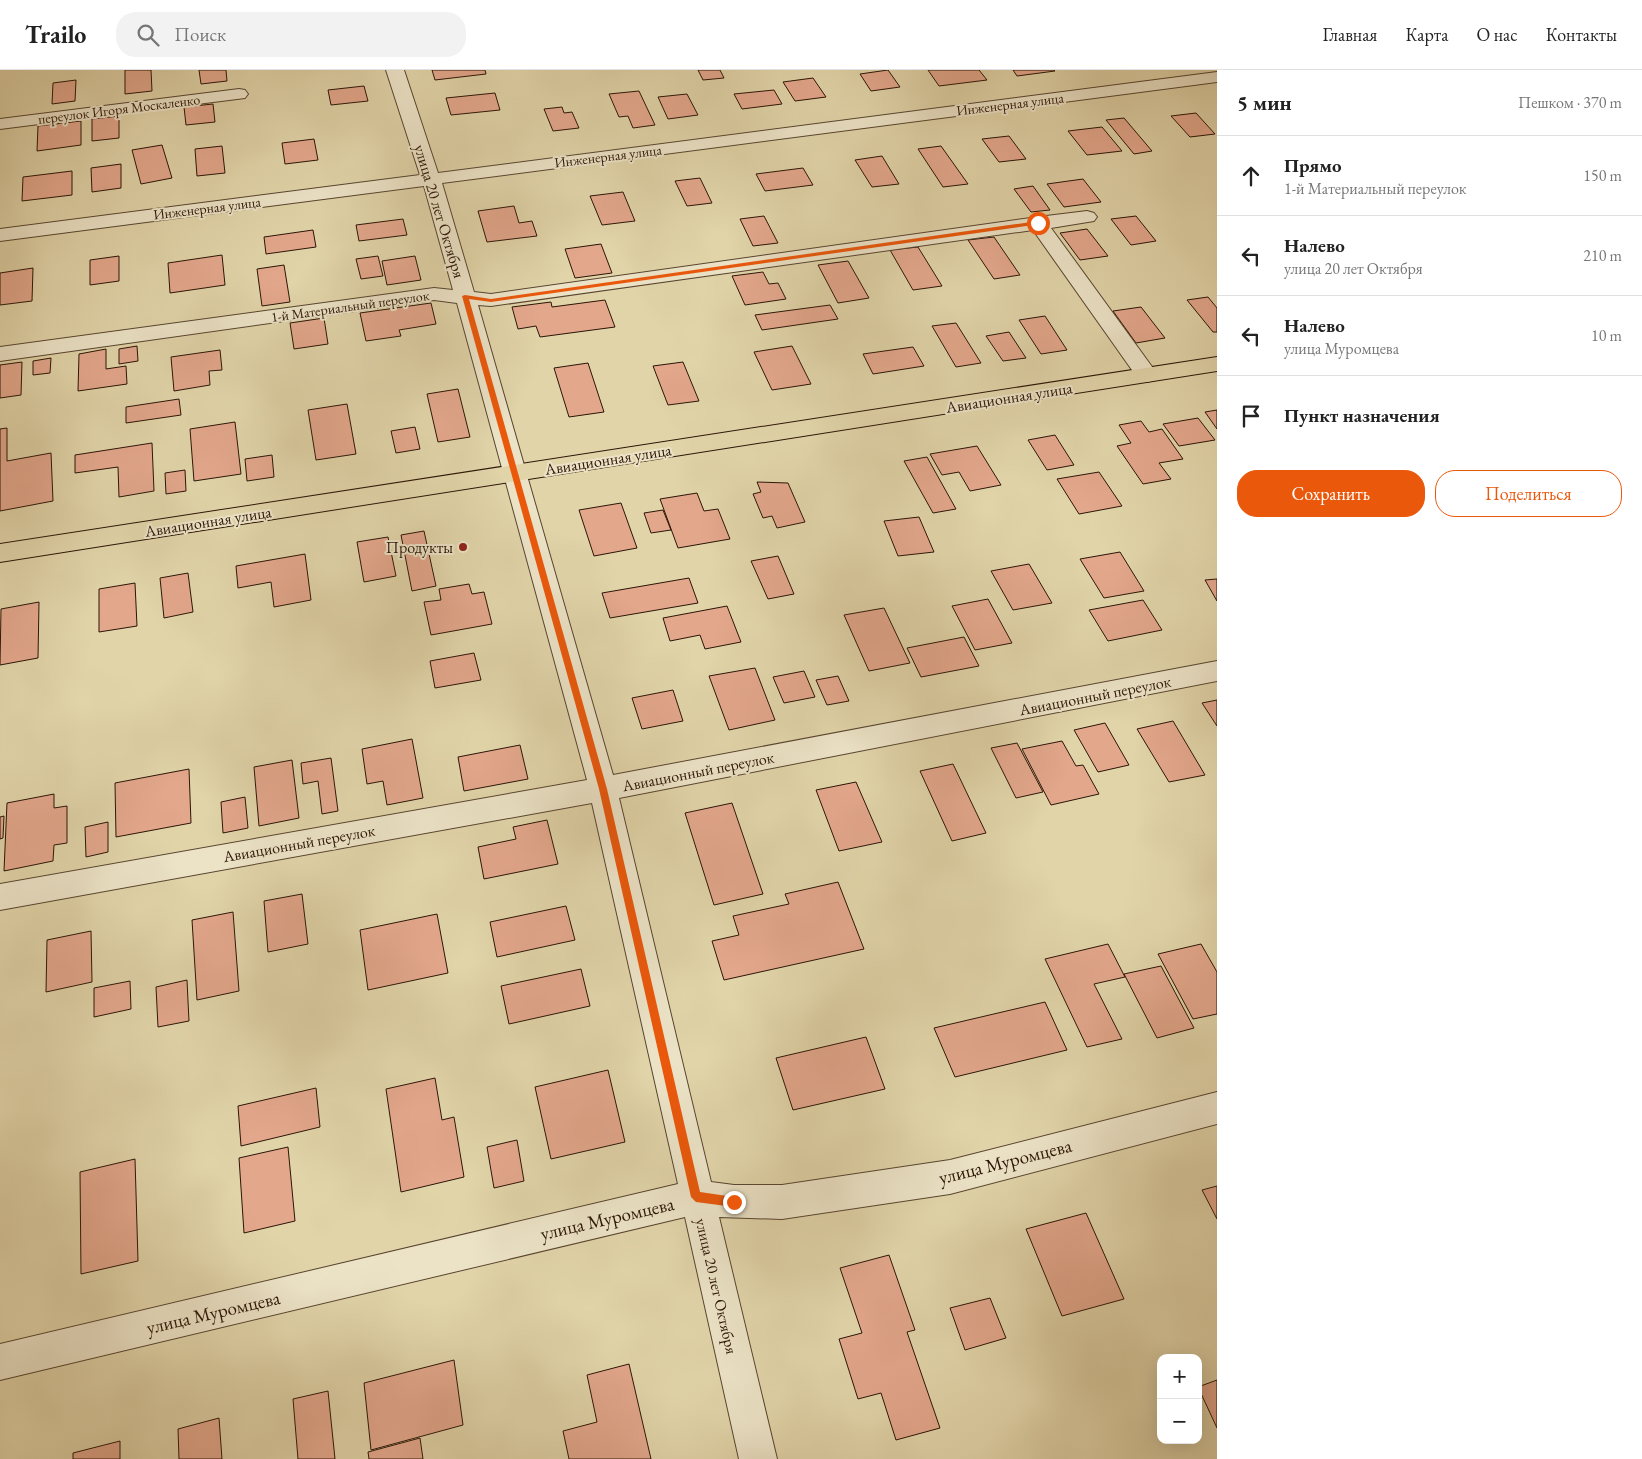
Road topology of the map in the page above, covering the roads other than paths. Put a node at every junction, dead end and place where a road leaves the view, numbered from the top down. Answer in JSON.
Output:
{"nodes":[{"id":1,"x":395,"y":70,"type":"edge"},
{"id":2,"x":1210,"y":78,"type":"edge"},
{"id":3,"x":239,"y":94,"type":"dead end"},
{"id":4,"x":0,"y":124,"type":"edge"},
{"id":5,"x":431,"y":179,"type":"junction"},
{"id":6,"x":1087,"y":217,"type":"dead end"},
{"id":7,"x":1038,"y":223,"type":"junction"},
{"id":8,"x":0,"y":235,"type":"edge"},
{"id":9,"x":465,"y":296,"type":"junction"},
{"id":10,"x":0,"y":354,"type":"edge"},
{"id":11,"x":1217,"y":364,"type":"edge"},
{"id":12,"x":1146,"y":375,"type":"junction"},
{"id":13,"x":514,"y":473,"type":"junction"},
{"id":14,"x":0,"y":553,"type":"edge"},
{"id":15,"x":1217,"y":671,"type":"edge"},
{"id":16,"x":603,"y":789,"type":"junction"},
{"id":17,"x":0,"y":897,"type":"edge"},
{"id":18,"x":1217,"y":1108,"type":"edge"},
{"id":19,"x":696,"y":1197,"type":"junction"},
{"id":20,"x":0,"y":1362,"type":"edge"},
{"id":21,"x":758,"y":1459,"type":"edge"}],
"edges":[{"from":1,"to":5,"type":"street","name":"улица 20 лет Октября"},
{"from":2,"to":5,"type":"street","name":"Инженерная улица"},
{"from":3,"to":4,"type":"street","name":"переулок Игоря Москаленко"},
{"from":5,"to":8,"type":"street","name":"Инженерная улица"},
{"from":5,"to":9,"type":"street","name":"улица 20 лет Октября"},
{"from":6,"to":7,"type":"street","name":"1-й Материальный переулок"},
{"from":7,"to":9,"type":"street","name":"1-й Материальный переулок"},
{"from":7,"to":12,"type":"street"},
{"from":9,"to":10,"type":"street","name":"1-й Материальный переулок"},
{"from":9,"to":13,"type":"street","name":"улица 20 лет Октября"},
{"from":11,"to":12,"type":"main road","name":"Авиационная улица"},
{"from":12,"to":13,"type":"main road","name":"Авиационная улица"},
{"from":13,"to":14,"type":"main road","name":"Авиационная улица"},
{"from":13,"to":16,"type":"street","name":"улица 20 лет Октября"},
{"from":15,"to":16,"type":"street","name":"Авиационный переулок"},
{"from":16,"to":17,"type":"street","name":"Авиационный переулок"},
{"from":16,"to":19,"type":"street","name":"улица 20 лет Октября"},
{"from":18,"to":19,"type":"street","name":"улица Муромцева"},
{"from":19,"to":20,"type":"street","name":"улица Муромцева"},
{"from":19,"to":21,"type":"street","name":"улица 20 лет Октября"}]}
